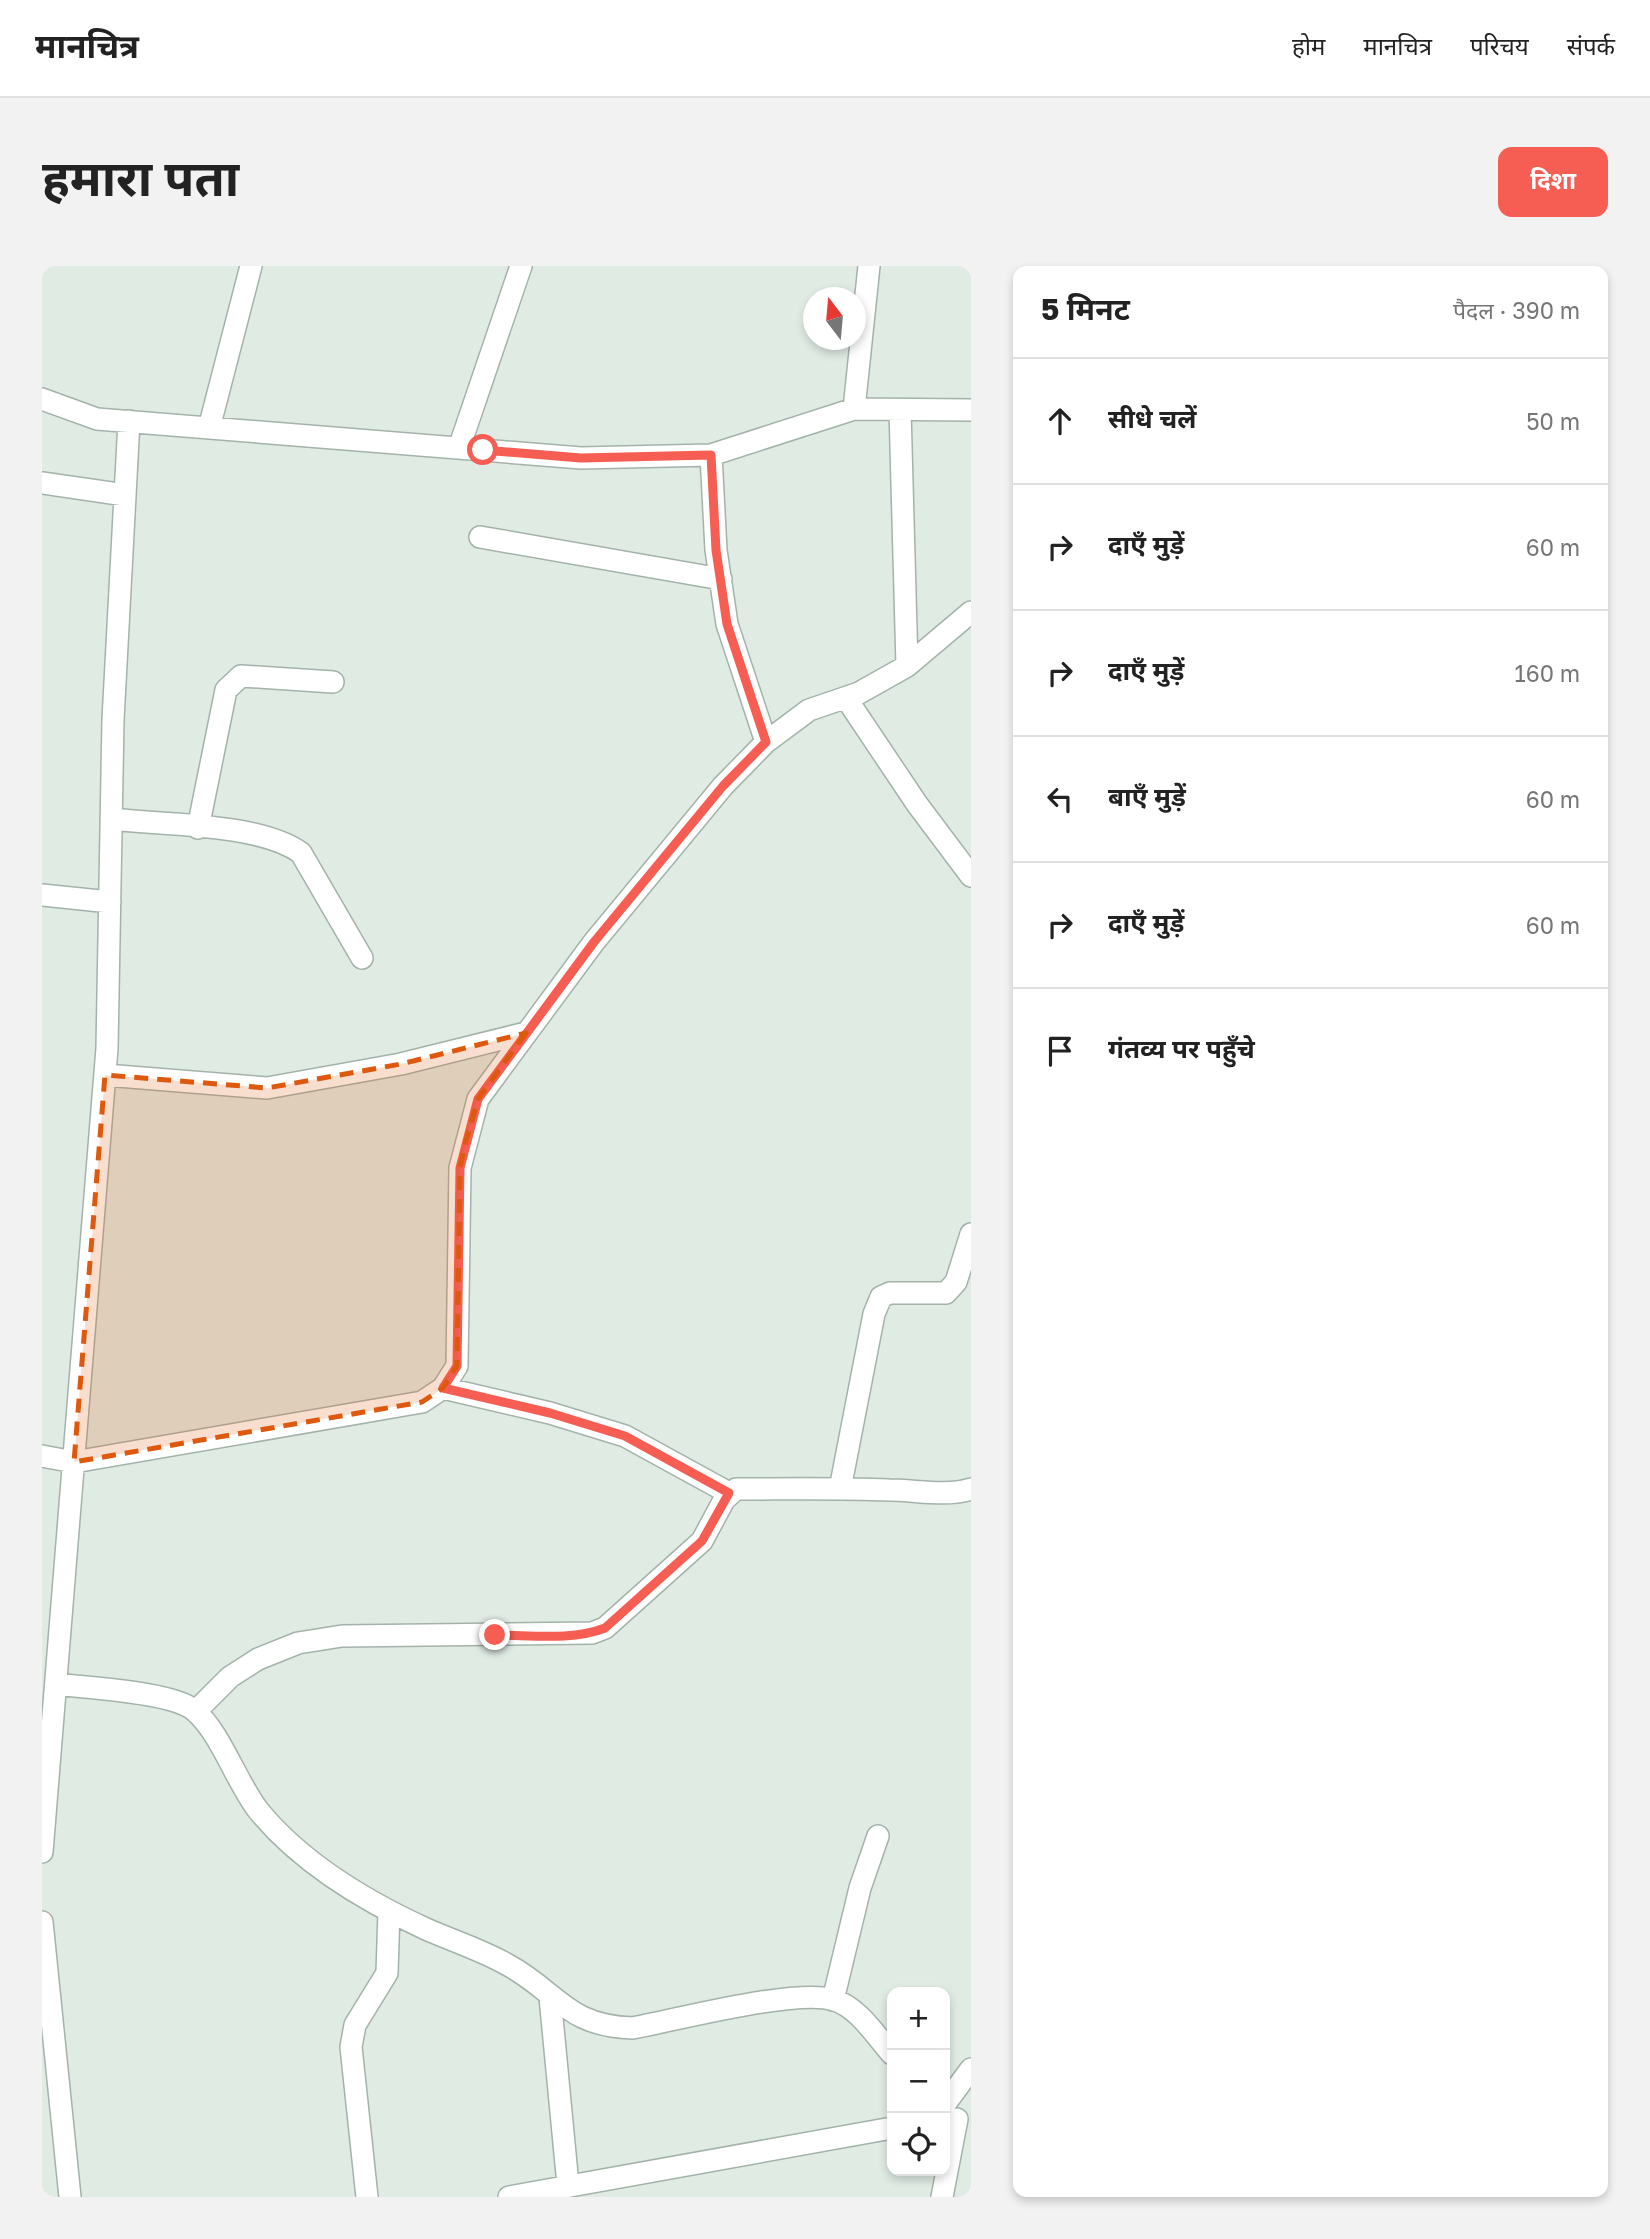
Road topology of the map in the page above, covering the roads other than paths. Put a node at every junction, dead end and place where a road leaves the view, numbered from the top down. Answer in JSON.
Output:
{"nodes":[{"id":1,"x":251,"y":266,"type":"edge"},
{"id":2,"x":521,"y":266,"type":"edge"},
{"id":3,"x":869,"y":266,"type":"edge"},
{"id":4,"x":42,"y":399,"type":"edge"},
{"id":5,"x":853,"y":410,"type":"junction"},
{"id":6,"x":900,"y":410,"type":"junction"},
{"id":7,"x":971,"y":410,"type":"edge"},
{"id":8,"x":130,"y":421,"type":"junction"},
{"id":9,"x":209,"y":428,"type":"junction"},
{"id":10,"x":458,"y":448,"type":"junction"},
{"id":11,"x":711,"y":455,"type":"junction"},
{"id":12,"x":42,"y":484,"type":"edge"},
{"id":13,"x":125,"y":495,"type":"junction"},
{"id":14,"x":480,"y":537,"type":"dead end"},
{"id":15,"x":721,"y":579,"type":"junction"},
{"id":16,"x":971,"y":612,"type":"edge"},
{"id":17,"x":907,"y":666,"type":"junction"},
{"id":18,"x":333,"y":682,"type":"dead end"},
{"id":19,"x":846,"y":698,"type":"junction"},
{"id":20,"x":766,"y":742,"type":"junction"},
{"id":21,"x":111,"y":820,"type":"junction"},
{"id":22,"x":198,"y":828,"type":"junction"},
{"id":23,"x":971,"y":876,"type":"edge"},
{"id":24,"x":42,"y":895,"type":"edge"},
{"id":25,"x":110,"y":902,"type":"junction"},
{"id":26,"x":362,"y":958,"type":"dead end"},
{"id":27,"x":526,"y":1033,"type":"junction"},
{"id":28,"x":105,"y":1075,"type":"junction"},
{"id":29,"x":971,"y":1234,"type":"edge"},
{"id":30,"x":443,"y":1388,"type":"junction"},
{"id":31,"x":42,"y":1456,"type":"edge"},
{"id":32,"x":74,"y":1462,"type":"junction"},
{"id":33,"x":840,"y":1489,"type":"junction"},
{"id":34,"x":971,"y":1489,"type":"edge"},
{"id":35,"x":729,"y":1493,"type":"junction"},
{"id":36,"x":56,"y":1684,"type":"junction"},
{"id":37,"x":195,"y":1711,"type":"junction"},
{"id":38,"x":46,"y":1758,"type":"edge"},
{"id":39,"x":878,"y":1836,"type":"dead end"},
{"id":40,"x":42,"y":1852,"type":"edge"},
{"id":41,"x":389,"y":1911,"type":"junction"},
{"id":42,"x":42,"y":1922,"type":"edge"},
{"id":43,"x":550,"y":1997,"type":"junction"},
{"id":44,"x":834,"y":2000,"type":"junction"},
{"id":45,"x":888,"y":2050,"type":"edge"},
{"id":46,"x":971,"y":2069,"type":"edge"},
{"id":47,"x":954,"y":2115,"type":"edge"},
{"id":48,"x":887,"y":2129,"type":"edge"},
{"id":49,"x":568,"y":2185,"type":"junction"},
{"id":50,"x":70,"y":2197,"type":"edge"},
{"id":51,"x":368,"y":2197,"type":"edge"},
{"id":52,"x":509,"y":2197,"type":"edge"},
{"id":53,"x":942,"y":2197,"type":"edge"}],
"edges":[{"from":1,"to":9,"type":"street"},
{"from":2,"to":10,"type":"street"},
{"from":3,"to":5,"type":"street"},
{"from":4,"to":8,"type":"street"},
{"from":5,"to":6,"type":"street"},
{"from":5,"to":11,"type":"street"},
{"from":6,"to":7,"type":"street"},
{"from":6,"to":17,"type":"street"},
{"from":8,"to":9,"type":"street"},
{"from":8,"to":13,"type":"street"},
{"from":9,"to":10,"type":"street"},
{"from":10,"to":11,"type":"street"},
{"from":11,"to":15,"type":"street"},
{"from":12,"to":13,"type":"street"},
{"from":13,"to":21,"type":"street"},
{"from":14,"to":15,"type":"street"},
{"from":15,"to":20,"type":"street"},
{"from":16,"to":17,"type":"street"},
{"from":17,"to":19,"type":"street"},
{"from":18,"to":22,"type":"street"},
{"from":19,"to":20,"type":"street"},
{"from":19,"to":23,"type":"street"},
{"from":20,"to":27,"type":"street"},
{"from":21,"to":22,"type":"street"},
{"from":21,"to":25,"type":"street"},
{"from":22,"to":26,"type":"street"},
{"from":24,"to":25,"type":"street"},
{"from":25,"to":28,"type":"street"},
{"from":27,"to":28,"type":"street"},
{"from":27,"to":30,"type":"street"},
{"from":28,"to":32,"type":"street"},
{"from":29,"to":33,"type":"street"},
{"from":30,"to":32,"type":"street"},
{"from":30,"to":35,"type":"street"},
{"from":31,"to":32,"type":"street"},
{"from":32,"to":36,"type":"street"},
{"from":33,"to":34,"type":"street"},
{"from":33,"to":35,"type":"street"},
{"from":35,"to":37,"type":"street"},
{"from":36,"to":37,"type":"street"},
{"from":36,"to":38,"type":"street"},
{"from":37,"to":41,"type":"street"},
{"from":38,"to":40,"type":"street"},
{"from":39,"to":44,"type":"street"},
{"from":41,"to":43,"type":"street"},
{"from":41,"to":51,"type":"street"},
{"from":42,"to":50,"type":"street"},
{"from":43,"to":44,"type":"street"},
{"from":43,"to":49,"type":"street"},
{"from":44,"to":45,"type":"street"},
{"from":46,"to":47,"type":"street"},
{"from":47,"to":53,"type":"street"},
{"from":48,"to":49,"type":"street"},
{"from":49,"to":52,"type":"street"}]}
